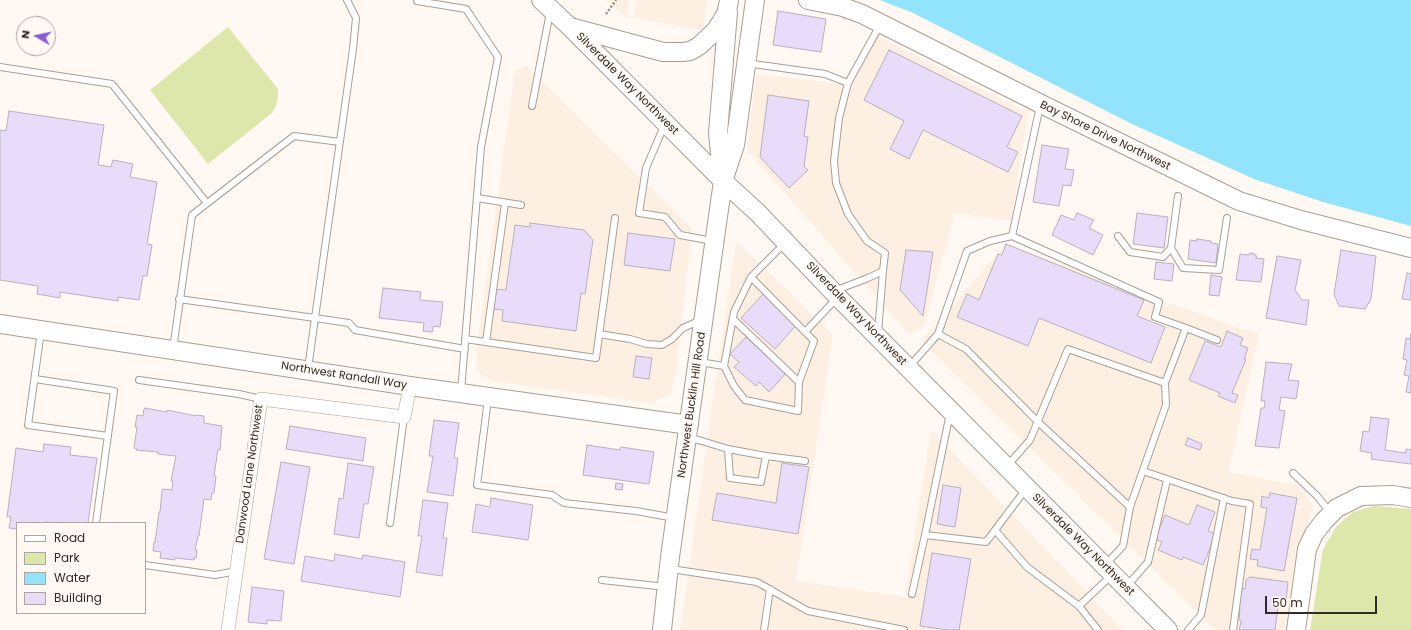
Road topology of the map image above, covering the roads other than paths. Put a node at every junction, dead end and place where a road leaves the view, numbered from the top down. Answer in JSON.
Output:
{"nodes":[{"id":1,"x":347,"y":0,"type":"edge"},
{"id":2,"x":417,"y":0,"type":"edge"},
{"id":3,"x":755,"y":0,"type":"edge"},
{"id":4,"x":808,"y":0,"type":"edge"},
{"id":5,"x":729,"y":1,"type":"edge"},
{"id":6,"x":546,"y":4,"type":"edge"},
{"id":7,"x":881,"y":23,"type":"junction"},
{"id":8,"x":569,"y":26,"type":"junction"},
{"id":9,"x":754,"y":64,"type":"dead end"},
{"id":10,"x":0,"y":67,"type":"edge"},
{"id":11,"x":848,"y":83,"type":"junction"},
{"id":12,"x":1041,"y":104,"type":"junction"},
{"id":13,"x":532,"y":106,"type":"dead end"},
{"id":14,"x":666,"y":123,"type":"junction"},
{"id":15,"x":340,"y":142,"type":"junction"},
{"id":16,"x":723,"y":181,"type":"junction"},
{"id":17,"x":1178,"y":196,"type":"dead end"},
{"id":18,"x":477,"y":198,"type":"junction"},
{"id":19,"x":207,"y":203,"type":"junction"},
{"id":20,"x":505,"y":203,"type":"junction"},
{"id":21,"x":521,"y":206,"type":"dead end"},
{"id":22,"x":615,"y":218,"type":"dead end"},
{"id":23,"x":1227,"y":218,"type":"dead end"},
{"id":24,"x":1012,"y":236,"type":"junction"},
{"id":25,"x":1118,"y":236,"type":"dead end"},
{"id":26,"x":714,"y":241,"type":"junction"},
{"id":27,"x":786,"y":242,"type":"junction"},
{"id":28,"x":1171,"y":248,"type":"junction"},
{"id":29,"x":1411,"y":248,"type":"edge"},
{"id":30,"x":883,"y":271,"type":"junction"},
{"id":31,"x":751,"y":277,"type":"junction"},
{"id":32,"x":836,"y":294,"type":"junction"},
{"id":33,"x":179,"y":299,"type":"junction"},
{"id":34,"x":315,"y":318,"type":"junction"},
{"id":35,"x":704,"y":318,"type":"junction"},
{"id":36,"x":733,"y":319,"type":"junction"},
{"id":37,"x":0,"y":324,"type":"edge"},
{"id":38,"x":1186,"y":328,"type":"junction"},
{"id":39,"x":41,"y":330,"type":"junction"},
{"id":40,"x":805,"y":332,"type":"junction"},
{"id":41,"x":599,"y":334,"type":"junction"},
{"id":42,"x":938,"y":334,"type":"junction"},
{"id":43,"x":878,"y":336,"type":"junction"},
{"id":44,"x":465,"y":339,"type":"junction"},
{"id":45,"x":1217,"y":340,"type":"dead end"},
{"id":46,"x":486,"y":342,"type":"junction"},
{"id":47,"x":465,"y":349,"type":"junction"},
{"id":48,"x":173,"y":350,"type":"junction"},
{"id":49,"x":697,"y":362,"type":"junction"},
{"id":50,"x":724,"y":366,"type":"junction"},
{"id":51,"x":909,"y":368,"type":"junction"},
{"id":52,"x":308,"y":370,"type":"junction"},
{"id":53,"x":35,"y":379,"type":"junction"},
{"id":54,"x":139,"y":380,"type":"dead end"},
{"id":55,"x":799,"y":382,"type":"junction"},
{"id":56,"x":1165,"y":383,"type":"junction"},
{"id":57,"x":410,"y":386,"type":"junction"},
{"id":58,"x":461,"y":393,"type":"junction"},
{"id":59,"x":488,"y":397,"type":"junction"},
{"id":60,"x":261,"y":399,"type":"junction"},
{"id":61,"x":951,"y":411,"type":"junction"},
{"id":62,"x":404,"y":418,"type":"junction"},
{"id":63,"x":1038,"y":422,"type":"junction"},
{"id":64,"x":688,"y":432,"type":"junction"},
{"id":65,"x":108,"y":436,"type":"junction"},
{"id":66,"x":728,"y":449,"type":"junction"},
{"id":67,"x":766,"y":456,"type":"junction"},
{"id":68,"x":805,"y":461,"type":"dead end"},
{"id":69,"x":1007,"y":466,"type":"junction"},
{"id":70,"x":1143,"y":471,"type":"junction"},
{"id":71,"x":1293,"y":473,"type":"dead end"},
{"id":72,"x":1167,"y":480,"type":"junction"},
{"id":73,"x":1027,"y":488,"type":"junction"},
{"id":74,"x":1224,"y":498,"type":"junction"},
{"id":75,"x":1411,"y":498,"type":"edge"},
{"id":76,"x":1130,"y":507,"type":"junction"},
{"id":77,"x":1331,"y":513,"type":"junction"},
{"id":78,"x":677,"y":518,"type":"junction"},
{"id":79,"x":96,"y":522,"type":"edge"},
{"id":80,"x":390,"y":523,"type":"dead end"},
{"id":81,"x":995,"y":530,"type":"junction"},
{"id":82,"x":925,"y":535,"type":"junction"},
{"id":83,"x":146,"y":565,"type":"edge"},
{"id":84,"x":670,"y":569,"type":"junction"},
{"id":85,"x":1109,"y":570,"type":"junction"},
{"id":86,"x":237,"y":571,"type":"junction"},
{"id":87,"x":602,"y":580,"type":"dead end"},
{"id":88,"x":667,"y":587,"type":"junction"},
{"id":89,"x":1126,"y":588,"type":"junction"},
{"id":90,"x":770,"y":589,"type":"junction"},
{"id":91,"x":912,"y":594,"type":"dead end"},
{"id":92,"x":1079,"y":606,"type":"junction"},
{"id":93,"x":228,"y":630,"type":"edge"},
{"id":94,"x":662,"y":630,"type":"edge"},
{"id":95,"x":764,"y":630,"type":"edge"},
{"id":96,"x":904,"y":630,"type":"edge"},
{"id":97,"x":1098,"y":630,"type":"edge"},
{"id":98,"x":1168,"y":630,"type":"edge"},
{"id":99,"x":1188,"y":630,"type":"edge"},
{"id":100,"x":1233,"y":630,"type":"edge"},
{"id":101,"x":1296,"y":630,"type":"edge"}],
"edges":[{"from":1,"to":15,"type":"lane"},
{"from":2,"to":18,"type":"lane"},
{"from":3,"to":16,"type":"main road","name":"Northwest Bucklin Hill Road"},
{"from":4,"to":7,"type":"main road","name":"Bay Shore Drive Northwest"},
{"from":5,"to":8,"type":"main road"},
{"from":5,"to":16,"type":"main road","name":"Northwest Bucklin Hill Road"},
{"from":6,"to":8,"type":"main road","name":"Silverdale Way Northwest"},
{"from":6,"to":13,"type":"lane"},
{"from":7,"to":11,"type":"lane"},
{"from":7,"to":12,"type":"main road","name":"Bay Shore Drive Northwest"},
{"from":8,"to":14,"type":"main road","name":"Silverdale Way Northwest"},
{"from":9,"to":11,"type":"lane"},
{"from":10,"to":19,"type":"lane"},
{"from":11,"to":30,"type":"lane"},
{"from":12,"to":24,"type":"lane"},
{"from":12,"to":29,"type":"main road","name":"Bay Shore Drive Northwest"},
{"from":14,"to":16,"type":"main road","name":"Silverdale Way Northwest"},
{"from":14,"to":26,"type":"lane"},
{"from":15,"to":19,"type":"lane"},
{"from":15,"to":34,"type":"lane"},
{"from":16,"to":26,"type":"main road","name":"Northwest Bucklin Hill Road"},
{"from":16,"to":27,"type":"main road","name":"Silverdale Way Northwest"},
{"from":17,"to":28,"type":"lane"},
{"from":18,"to":20,"type":"lane"},
{"from":18,"to":44,"type":"lane"},
{"from":19,"to":33,"type":"lane"},
{"from":20,"to":21,"type":"lane"},
{"from":20,"to":46,"type":"lane"},
{"from":22,"to":41,"type":"lane"},
{"from":23,"to":28,"type":"lane"},
{"from":24,"to":38,"type":"lane"},
{"from":24,"to":42,"type":"lane"},
{"from":25,"to":28,"type":"lane"},
{"from":26,"to":35,"type":"main road","name":"Northwest Bucklin Hill Road"},
{"from":27,"to":31,"type":"lane"},
{"from":27,"to":32,"type":"main road","name":"Silverdale Way Northwest"},
{"from":30,"to":32,"type":"lane"},
{"from":30,"to":43,"type":"lane"},
{"from":31,"to":36,"type":"lane"},
{"from":31,"to":40,"type":"lane"},
{"from":32,"to":40,"type":"lane"},
{"from":32,"to":43,"type":"main road","name":"Silverdale Way Northwest"},
{"from":33,"to":34,"type":"lane"},
{"from":33,"to":48,"type":"lane"},
{"from":34,"to":47,"type":"lane"},
{"from":34,"to":52,"type":"lane"},
{"from":35,"to":41,"type":"lane"},
{"from":35,"to":49,"type":"main road","name":"Northwest Bucklin Hill Road"},
{"from":36,"to":50,"type":"lane"},
{"from":36,"to":55,"type":"lane"},
{"from":37,"to":39,"type":"main road","name":"Northwest Randall Way"},
{"from":38,"to":45,"type":"lane"},
{"from":38,"to":56,"type":"lane"},
{"from":39,"to":48,"type":"main road","name":"Northwest Randall Way"},
{"from":39,"to":53,"type":"lane"},
{"from":40,"to":55,"type":"lane"},
{"from":41,"to":46,"type":"lane"},
{"from":42,"to":51,"type":"lane"},
{"from":42,"to":63,"type":"lane"},
{"from":43,"to":51,"type":"main road","name":"Silverdale Way Northwest"},
{"from":44,"to":46,"type":"lane"},
{"from":44,"to":47,"type":"lane"},
{"from":47,"to":58,"type":"lane"},
{"from":48,"to":52,"type":"main road","name":"Northwest Randall Way"},
{"from":49,"to":50,"type":"lane"},
{"from":49,"to":64,"type":"main road","name":"Northwest Bucklin Hill Road"},
{"from":50,"to":55,"type":"lane"},
{"from":51,"to":61,"type":"main road","name":"Silverdale Way Northwest"},
{"from":52,"to":57,"type":"main road","name":"Northwest Randall Way"},
{"from":53,"to":65,"type":"lane"},
{"from":53,"to":65,"type":"lane"},
{"from":54,"to":60,"type":"lane"},
{"from":56,"to":63,"type":"lane"},
{"from":56,"to":70,"type":"lane"},
{"from":57,"to":58,"type":"main road","name":"Northwest Randall Way"},
{"from":57,"to":62,"type":"street"},
{"from":58,"to":59,"type":"main road","name":"Northwest Randall Way"},
{"from":59,"to":64,"type":"main road","name":"Northwest Randall Way"},
{"from":59,"to":78,"type":"lane"},
{"from":60,"to":62,"type":"street","name":"Danwood Lane Northwest"},
{"from":60,"to":86,"type":"street","name":"Danwood Lane Northwest"},
{"from":61,"to":69,"type":"main road","name":"Silverdale Way Northwest"},
{"from":61,"to":82,"type":"lane"},
{"from":62,"to":80,"type":"lane"},
{"from":63,"to":69,"type":"lane"},
{"from":63,"to":76,"type":"lane"},
{"from":64,"to":66,"type":"lane"},
{"from":64,"to":78,"type":"main road","name":"Northwest Bucklin Hill Road"},
{"from":65,"to":79,"type":"lane"},
{"from":66,"to":67,"type":"lane"},
{"from":66,"to":67,"type":"lane"},
{"from":67,"to":68,"type":"lane"},
{"from":69,"to":73,"type":"main road","name":"Silverdale Way Northwest"},
{"from":70,"to":72,"type":"lane"},
{"from":70,"to":76,"type":"lane"},
{"from":71,"to":77,"type":"lane"},
{"from":72,"to":74,"type":"lane"},
{"from":72,"to":89,"type":"lane"},
{"from":73,"to":81,"type":"lane"},
{"from":73,"to":85,"type":"main road","name":"Silverdale Way Northwest"},
{"from":74,"to":99,"type":"lane"},
{"from":74,"to":100,"type":"lane"},
{"from":75,"to":77,"type":"main road"},
{"from":76,"to":85,"type":"lane"},
{"from":77,"to":101,"type":"main road"},
{"from":78,"to":84,"type":"main road","name":"Northwest Bucklin Hill Road"},
{"from":81,"to":82,"type":"lane"},
{"from":81,"to":92,"type":"lane"},
{"from":82,"to":91,"type":"lane"},
{"from":83,"to":86,"type":"lane"},
{"from":84,"to":88,"type":"main road","name":"Northwest Bucklin Hill Road"},
{"from":84,"to":90,"type":"lane"},
{"from":85,"to":89,"type":"main road","name":"Silverdale Way Northwest"},
{"from":85,"to":92,"type":"lane"},
{"from":86,"to":93,"type":"street","name":"Danwood Lane Northwest"},
{"from":87,"to":88,"type":"lane"},
{"from":88,"to":94,"type":"main road","name":"Northwest Bucklin Hill Road"},
{"from":89,"to":98,"type":"main road","name":"Silverdale Way Northwest"},
{"from":90,"to":95,"type":"lane"},
{"from":90,"to":96,"type":"lane"},
{"from":92,"to":97,"type":"lane"}]}
